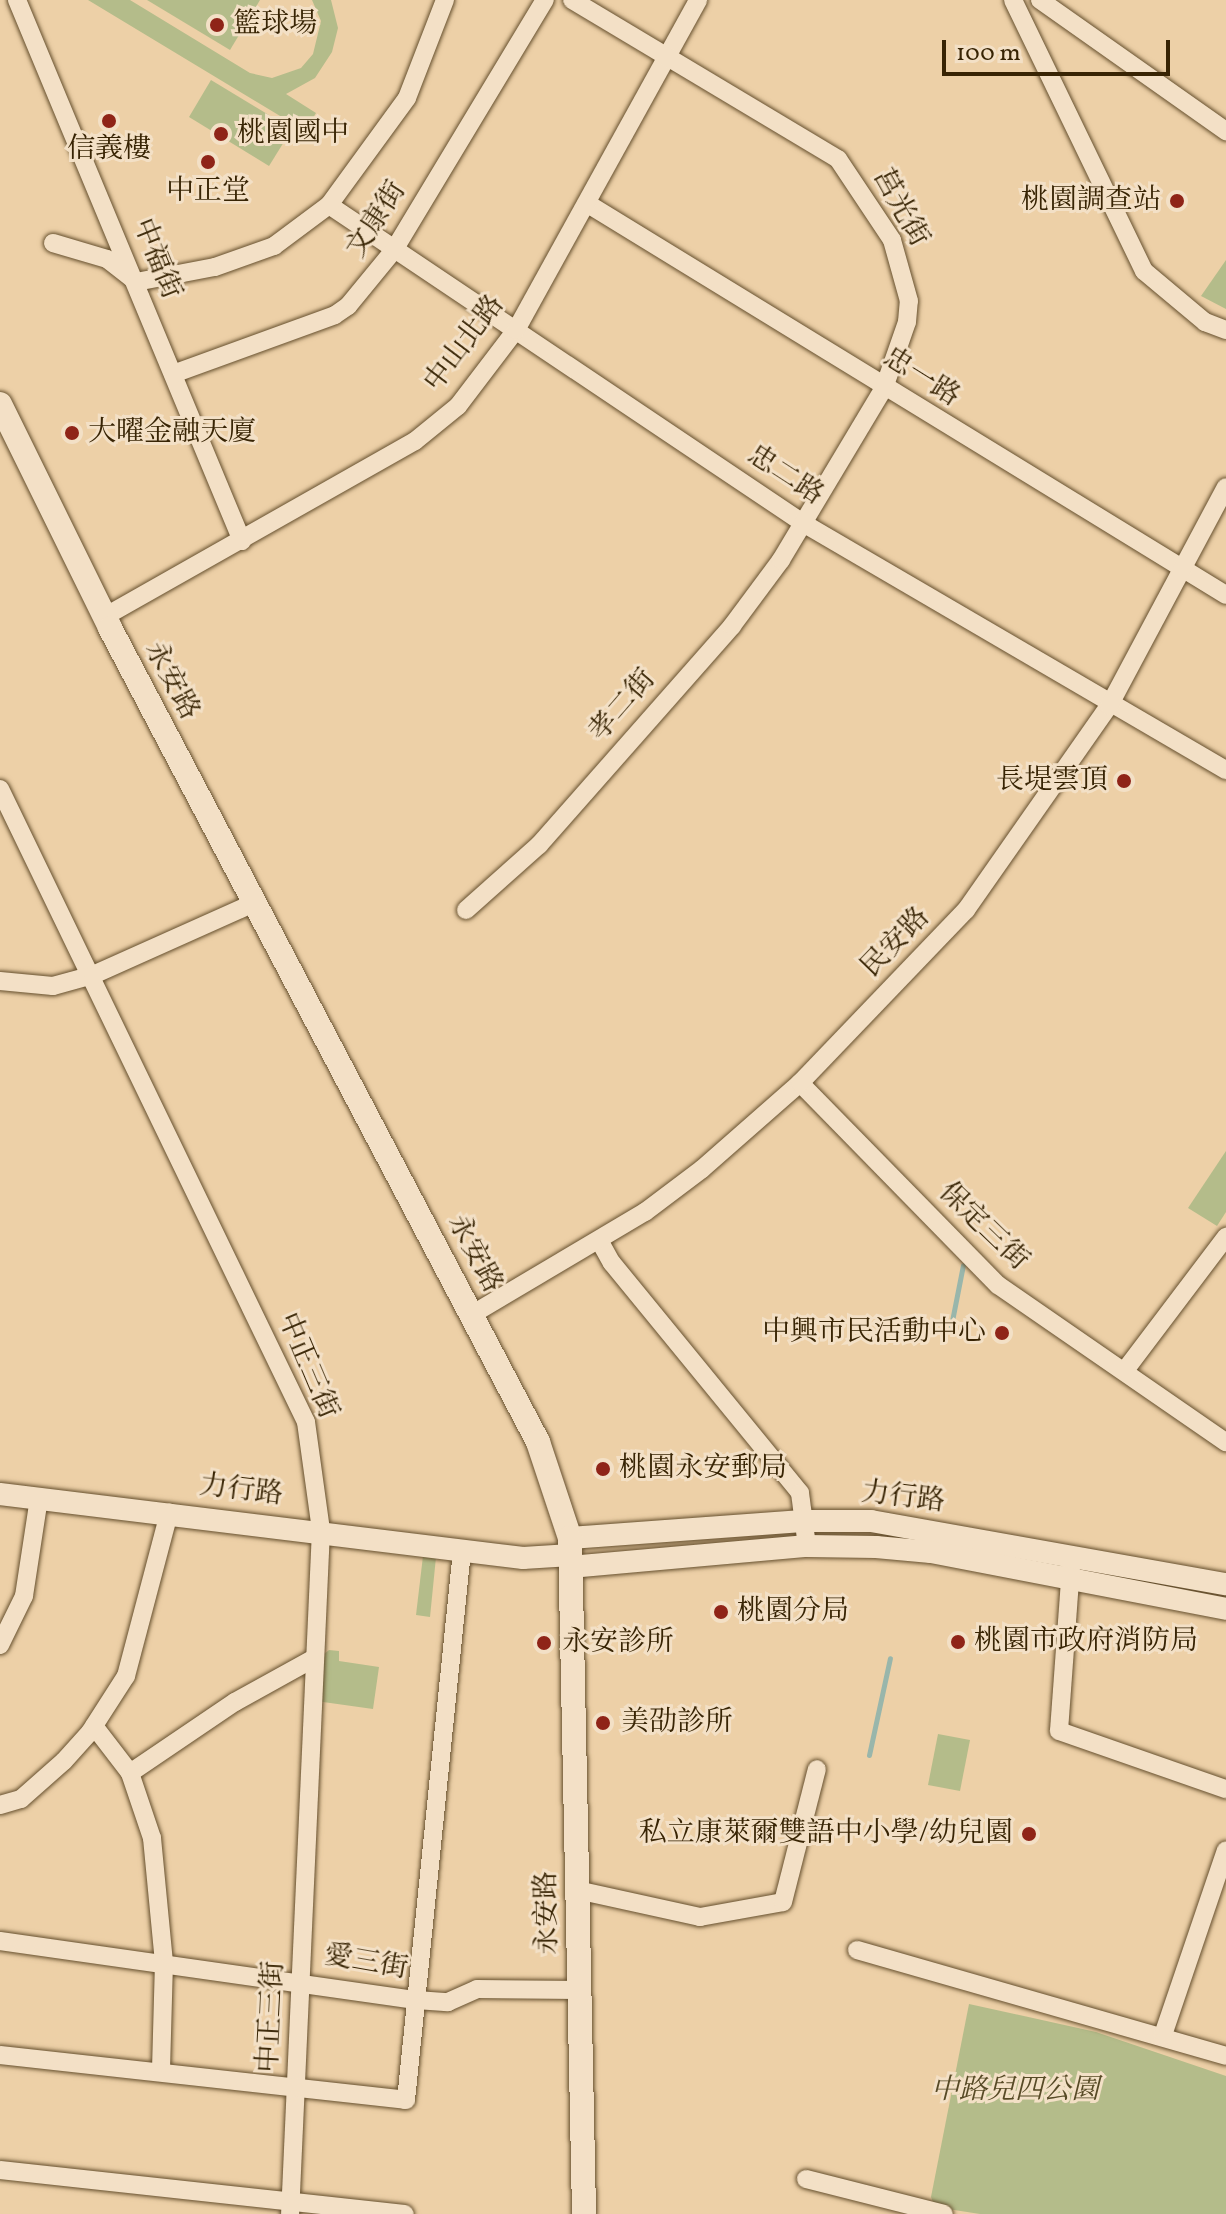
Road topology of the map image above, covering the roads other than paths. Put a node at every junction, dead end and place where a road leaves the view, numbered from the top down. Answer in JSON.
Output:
{"nodes":[{"id":1,"x":17,"y":0,"type":"edge"},
{"id":2,"x":445,"y":0,"type":"edge"},
{"id":3,"x":545,"y":0,"type":"edge"},
{"id":4,"x":572,"y":0,"type":"edge"},
{"id":5,"x":698,"y":0,"type":"edge"},
{"id":6,"x":1013,"y":0,"type":"edge"},
{"id":7,"x":1040,"y":0,"type":"edge"},
{"id":8,"x":668,"y":60,"type":"junction"},
{"id":9,"x":1226,"y":131,"type":"edge"},
{"id":10,"x":588,"y":204,"type":"junction"},
{"id":11,"x":329,"y":205,"type":"junction"},
{"id":12,"x":53,"y":243,"type":"dead end"},
{"id":13,"x":394,"y":250,"type":"junction"},
{"id":14,"x":136,"y":282,"type":"junction"},
{"id":15,"x":516,"y":330,"type":"junction"},
{"id":16,"x":1226,"y":330,"type":"edge"},
{"id":17,"x":173,"y":374,"type":"junction"},
{"id":18,"x":884,"y":388,"type":"junction"},
{"id":19,"x":0,"y":404,"type":"edge"},
{"id":20,"x":1226,"y":487,"type":"edge"},
{"id":21,"x":803,"y":523,"type":"junction"},
{"id":22,"x":242,"y":541,"type":"junction"},
{"id":23,"x":1182,"y":571,"type":"junction"},
{"id":24,"x":1226,"y":595,"type":"edge"},
{"id":25,"x":104,"y":617,"type":"junction"},
{"id":26,"x":1109,"y":706,"type":"junction"},
{"id":27,"x":1226,"y":770,"type":"edge"},
{"id":28,"x":0,"y":789,"type":"edge"},
{"id":29,"x":254,"y":903,"type":"junction"},
{"id":30,"x":466,"y":910,"type":"dead end"},
{"id":31,"x":93,"y":975,"type":"junction"},
{"id":32,"x":0,"y":981,"type":"edge"},
{"id":33,"x":800,"y":1083,"type":"junction"},
{"id":34,"x":1226,"y":1237,"type":"edge"},
{"id":35,"x":599,"y":1240,"type":"junction"},
{"id":36,"x":473,"y":1314,"type":"junction"},
{"id":37,"x":1126,"y":1369,"type":"junction"},
{"id":38,"x":1226,"y":1442,"type":"edge"},
{"id":39,"x":0,"y":1494,"type":"edge"},
{"id":40,"x":39,"y":1498,"type":"junction"},
{"id":41,"x":169,"y":1513,"type":"junction"},
{"id":42,"x":802,"y":1521,"type":"junction"},
{"id":43,"x":321,"y":1530,"type":"junction"},
{"id":44,"x":807,"y":1546,"type":"junction"},
{"id":45,"x":462,"y":1551,"type":"junction"},
{"id":46,"x":570,"y":1553,"type":"junction"},
{"id":47,"x":1072,"y":1556,"type":"junction"},
{"id":48,"x":1069,"y":1581,"type":"junction"},
{"id":49,"x":1226,"y":1584,"type":"edge"},
{"id":50,"x":1226,"y":1609,"type":"edge"},
{"id":51,"x":0,"y":1645,"type":"edge"},
{"id":52,"x":313,"y":1659,"type":"junction"},
{"id":53,"x":94,"y":1726,"type":"junction"},
{"id":54,"x":817,"y":1769,"type":"dead end"},
{"id":55,"x":130,"y":1773,"type":"junction"},
{"id":56,"x":1226,"y":1789,"type":"edge"},
{"id":57,"x":0,"y":1805,"type":"edge"},
{"id":58,"x":1226,"y":1850,"type":"edge"},
{"id":59,"x":577,"y":1890,"type":"junction"},
{"id":60,"x":0,"y":1941,"type":"edge"},
{"id":61,"x":857,"y":1950,"type":"dead end"},
{"id":62,"x":164,"y":1962,"type":"junction"},
{"id":63,"x":302,"y":1981,"type":"junction"},
{"id":64,"x":579,"y":1990,"type":"junction"},
{"id":65,"x":416,"y":2000,"type":"junction"},
{"id":66,"x":1163,"y":2035,"type":"junction"},
{"id":67,"x":0,"y":2055,"type":"edge"},
{"id":68,"x":1226,"y":2056,"type":"edge"},
{"id":69,"x":161,"y":2071,"type":"junction"},
{"id":70,"x":297,"y":2087,"type":"junction"},
{"id":71,"x":0,"y":2170,"type":"edge"},
{"id":72,"x":806,"y":2179,"type":"dead end"},
{"id":73,"x":290,"y":2208,"type":"edge"},
{"id":74,"x":405,"y":2214,"type":"edge"},
{"id":75,"x":584,"y":2214,"type":"edge"},
{"id":76,"x":944,"y":2214,"type":"edge"}],
"edges":[{"from":1,"to":14,"type":"street","name":"中福街"},
{"from":2,"to":11,"type":"street"},
{"from":3,"to":13,"type":"street","name":"文康街"},
{"from":4,"to":8,"type":"street","name":"莒光街"},
{"from":5,"to":8,"type":"street","name":"中山北路"},
{"from":6,"to":16,"type":"street"},
{"from":7,"to":9,"type":"street"},
{"from":8,"to":10,"type":"street","name":"中山北路"},
{"from":8,"to":18,"type":"street","name":"莒光街"},
{"from":10,"to":15,"type":"street","name":"中山北路"},
{"from":10,"to":18,"type":"street","name":"忠一路"},
{"from":11,"to":13,"type":"street","name":"忠二路"},
{"from":11,"to":14,"type":"street"},
{"from":12,"to":14,"type":"street"},
{"from":13,"to":15,"type":"street","name":"忠二路"},
{"from":13,"to":17,"type":"street","name":"文康街"},
{"from":14,"to":17,"type":"street","name":"中福街"},
{"from":15,"to":21,"type":"street","name":"忠二路"},
{"from":15,"to":22,"type":"street","name":"中山北路"},
{"from":17,"to":22,"type":"street","name":"中福街"},
{"from":18,"to":21,"type":"street","name":"莒光街"},
{"from":18,"to":23,"type":"street","name":"忠一路"},
{"from":19,"to":25,"type":"main road","name":"永安路"},
{"from":20,"to":23,"type":"street","name":"民安路"},
{"from":21,"to":26,"type":"street","name":"忠二路"},
{"from":21,"to":30,"type":"street","name":"孝二街"},
{"from":22,"to":25,"type":"street","name":"中山北路"},
{"from":23,"to":24,"type":"street","name":"忠一路"},
{"from":23,"to":26,"type":"street","name":"民安路"},
{"from":25,"to":29,"type":"main road","name":"永安路"},
{"from":26,"to":27,"type":"street","name":"忠二路"},
{"from":26,"to":33,"type":"street","name":"民安路"},
{"from":28,"to":31,"type":"street","name":"中正三街"},
{"from":29,"to":31,"type":"street"},
{"from":29,"to":36,"type":"main road","name":"永安路"},
{"from":31,"to":32,"type":"street"},
{"from":31,"to":43,"type":"street","name":"中正三街"},
{"from":33,"to":35,"type":"street","name":"民安路"},
{"from":33,"to":37,"type":"street","name":"保定三街"},
{"from":34,"to":37,"type":"street"},
{"from":35,"to":36,"type":"street","name":"民安路"},
{"from":35,"to":42,"type":"street"},
{"from":36,"to":46,"type":"main road","name":"永安路"},
{"from":37,"to":38,"type":"street","name":"保定三街"},
{"from":39,"to":40,"type":"street","name":"力行路"},
{"from":40,"to":41,"type":"street","name":"力行路"},
{"from":40,"to":51,"type":"street"},
{"from":41,"to":43,"type":"street","name":"力行路"},
{"from":41,"to":53,"type":"street"},
{"from":42,"to":44,"type":"street"},
{"from":42,"to":46,"type":"street","name":"力行路"},
{"from":42,"to":47,"type":"street","name":"力行路"},
{"from":43,"to":45,"type":"street","name":"力行路"},
{"from":43,"to":52,"type":"street","name":"中正三街"},
{"from":44,"to":46,"type":"street","name":"力行路"},
{"from":44,"to":48,"type":"street","name":"力行路"},
{"from":45,"to":46,"type":"street","name":"力行路"},
{"from":45,"to":65,"type":"street"},
{"from":46,"to":59,"type":"main road","name":"永安路"},
{"from":47,"to":48,"type":"street"},
{"from":47,"to":49,"type":"street","name":"力行路"},
{"from":48,"to":50,"type":"street","name":"力行路"},
{"from":48,"to":56,"type":"street"},
{"from":52,"to":55,"type":"street"},
{"from":52,"to":63,"type":"street","name":"中正三街"},
{"from":53,"to":55,"type":"street"},
{"from":53,"to":57,"type":"street"},
{"from":54,"to":59,"type":"street"},
{"from":55,"to":62,"type":"street"},
{"from":58,"to":66,"type":"street"},
{"from":59,"to":64,"type":"main road","name":"永安路"},
{"from":60,"to":62,"type":"street","name":"愛三街"},
{"from":61,"to":66,"type":"street"},
{"from":62,"to":63,"type":"street","name":"愛三街"},
{"from":62,"to":69,"type":"street"},
{"from":63,"to":65,"type":"street","name":"愛三街"},
{"from":63,"to":70,"type":"street","name":"中正三街"},
{"from":64,"to":65,"type":"street","name":"愛三街"},
{"from":64,"to":75,"type":"main road","name":"永安路"},
{"from":65,"to":70,"type":"street"},
{"from":66,"to":68,"type":"street"},
{"from":67,"to":69,"type":"street"},
{"from":69,"to":70,"type":"street"},
{"from":70,"to":73,"type":"street","name":"中正三街"},
{"from":71,"to":73,"type":"street"},
{"from":72,"to":76,"type":"street"},
{"from":73,"to":74,"type":"street"}]}
